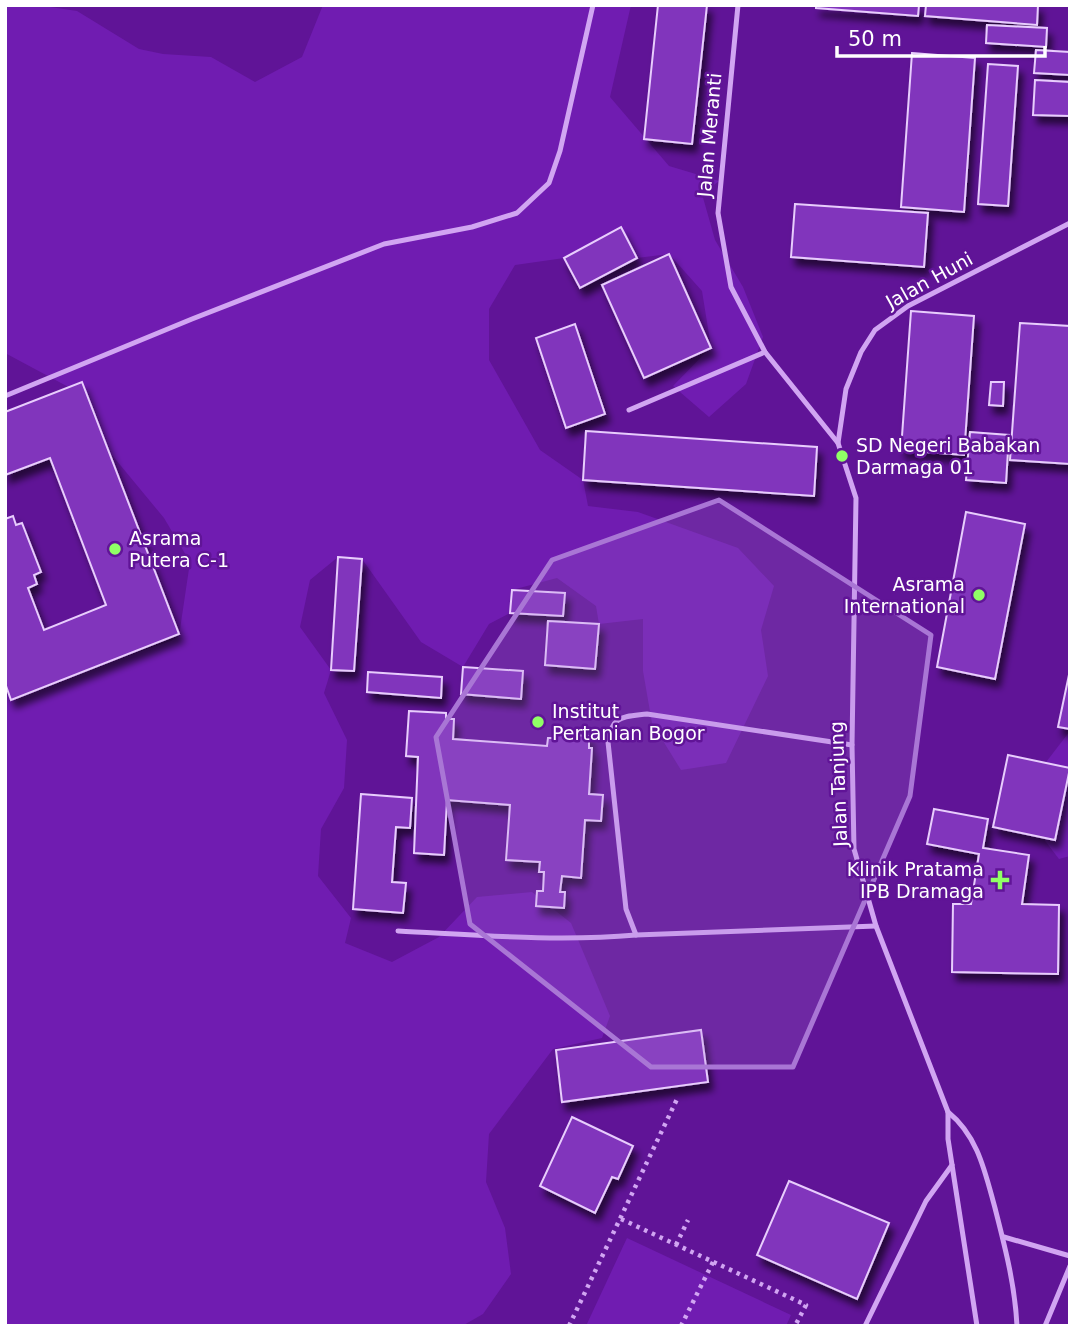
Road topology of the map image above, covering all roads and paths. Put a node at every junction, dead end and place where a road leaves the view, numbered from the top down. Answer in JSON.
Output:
{"nodes":[{"id":1,"x":593,"y":5,"type":"edge"},
{"id":2,"x":738,"y":5,"type":"edge"},
{"id":3,"x":1070,"y":223,"type":"edge"},
{"id":4,"x":765,"y":352,"type":"junction"},
{"id":5,"x":5,"y":396,"type":"edge"},
{"id":6,"x":629,"y":410,"type":"dead end"},
{"id":7,"x":838,"y":443,"type":"junction"},
{"id":8,"x":852,"y":745,"type":"junction"},
{"id":9,"x":876,"y":926,"type":"junction"},
{"id":10,"x":398,"y":931,"type":"dead end"},
{"id":11,"x":636,"y":935,"type":"junction"},
{"id":12,"x":678,"y":1097,"type":"dead end"},
{"id":13,"x":948,"y":1112,"type":"junction"},
{"id":14,"x":952,"y":1165,"type":"junction"},
{"id":15,"x":621,"y":1219,"type":"junction"},
{"id":16,"x":688,"y":1220,"type":"dead end"},
{"id":17,"x":1004,"y":1237,"type":"junction"},
{"id":18,"x":676,"y":1245,"type":"junction"},
{"id":19,"x":1070,"y":1256,"type":"edge"},
{"id":20,"x":713,"y":1262,"type":"junction"},
{"id":21,"x":1070,"y":1266,"type":"edge"},
{"id":22,"x":569,"y":1326,"type":"edge"},
{"id":23,"x":681,"y":1326,"type":"edge"},
{"id":24,"x":795,"y":1326,"type":"edge"},
{"id":25,"x":865,"y":1326,"type":"edge"},
{"id":26,"x":977,"y":1326,"type":"edge"},
{"id":27,"x":1017,"y":1326,"type":"edge"},
{"id":28,"x":1045,"y":1326,"type":"edge"}],
"edges":[{"from":1,"to":5,"type":"lane"},
{"from":2,"to":4,"type":"lane","name":"Jalan Meranti"},
{"from":3,"to":7,"type":"lane","name":"Jalan Huni"},
{"from":4,"to":6,"type":"lane"},
{"from":4,"to":7,"type":"lane","name":"Jalan Meranti"},
{"from":7,"to":8,"type":"lane","name":"Jalan Tanjung"},
{"from":8,"to":9,"type":"lane","name":"Jalan Tanjung"},
{"from":8,"to":11,"type":"lane"},
{"from":9,"to":11,"type":"lane"},
{"from":9,"to":13,"type":"lane","name":"Jalan Tanjung"},
{"from":10,"to":11,"type":"lane"},
{"from":12,"to":15,"type":"path"},
{"from":13,"to":14,"type":"lane","name":"Jalan Tanjung"},
{"from":13,"to":17,"type":"lane","name":"Jalan Tanjung"},
{"from":14,"to":25,"type":"lane"},
{"from":14,"to":26,"type":"lane","name":"Jalan Tanjung"},
{"from":15,"to":18,"type":"path"},
{"from":15,"to":22,"type":"path"},
{"from":16,"to":18,"type":"path"},
{"from":17,"to":19,"type":"lane"},
{"from":17,"to":27,"type":"lane","name":"Jalan Tanjung"},
{"from":18,"to":20,"type":"path"},
{"from":20,"to":23,"type":"path"},
{"from":20,"to":24,"type":"path"},
{"from":21,"to":28,"type":"lane"}]}
